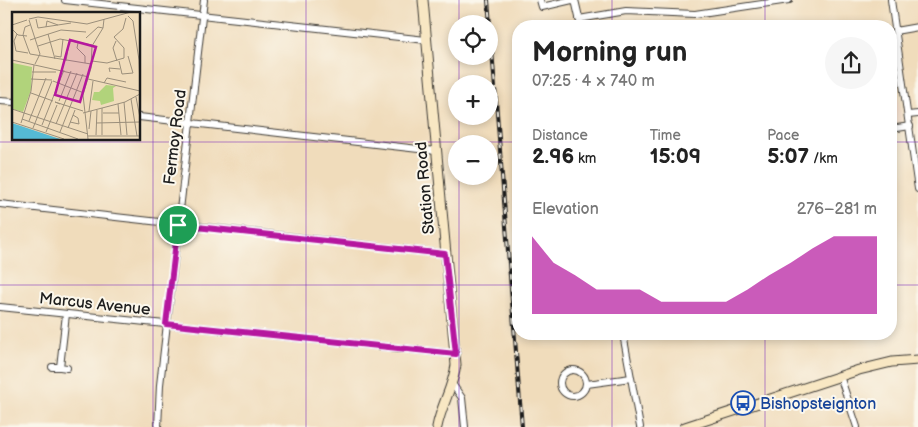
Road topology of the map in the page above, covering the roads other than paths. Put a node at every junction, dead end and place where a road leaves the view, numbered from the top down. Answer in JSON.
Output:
{"nodes":[{"id":1,"x":65,"y":0,"type":"edge"},
{"id":2,"x":204,"y":0,"type":"edge"},
{"id":3,"x":423,"y":0,"type":"edge"},
{"id":4,"x":573,"y":0,"type":"edge"},
{"id":5,"x":789,"y":0,"type":"edge"},
{"id":6,"x":891,"y":0,"type":"edge"},
{"id":7,"x":542,"y":7,"type":"edge"},
{"id":8,"x":202,"y":15,"type":"junction"},
{"id":9,"x":579,"y":19,"type":"joint"},
{"id":10,"x":894,"y":20,"type":"edge"},
{"id":11,"x":918,"y":27,"type":"edge"},
{"id":12,"x":897,"y":31,"type":"edge"},
{"id":13,"x":897,"y":38,"type":"edge"},
{"id":14,"x":426,"y":40,"type":"junction"},
{"id":15,"x":918,"y":114,"type":"edge"},
{"id":16,"x":908,"y":115,"type":"junction"},
{"id":17,"x":140,"y":117,"type":"edge"},
{"id":18,"x":189,"y":123,"type":"junction"},
{"id":19,"x":910,"y":126,"type":"junction"},
{"id":20,"x":897,"y":128,"type":"edge"},
{"id":21,"x":436,"y":151,"type":"junction"},
{"id":22,"x":918,"y":189,"type":"edge"},
{"id":23,"x":0,"y":204,"type":"edge"},
{"id":24,"x":178,"y":225,"type":"junction"},
{"id":25,"x":445,"y":254,"type":"junction"},
{"id":26,"x":0,"y":307,"type":"edge"},
{"id":27,"x":66,"y":314,"type":"junction"},
{"id":28,"x":166,"y":324,"type":"junction"},
{"id":29,"x":625,"y":340,"type":"edge"},
{"id":30,"x":456,"y":354,"type":"junction"},
{"id":31,"x":918,"y":360,"type":"edge"},
{"id":32,"x":52,"y":367,"type":"dead end"},
{"id":33,"x":840,"y":376,"type":"junction"},
{"id":34,"x":631,"y":378,"type":"junction"},
{"id":35,"x":587,"y":384,"type":"junction"},
{"id":36,"x":452,"y":385,"type":"junction"},
{"id":37,"x":158,"y":427,"type":"edge"},
{"id":38,"x":437,"y":427,"type":"edge"},
{"id":39,"x":465,"y":427,"type":"edge"},
{"id":40,"x":640,"y":427,"type":"edge"},
{"id":41,"x":687,"y":427,"type":"edge"},
{"id":42,"x":857,"y":427,"type":"edge"}],
"edges":[{"from":1,"to":8,"type":"street"},
{"from":2,"to":8,"type":"street","name":"Fermoy Road"},
{"from":3,"to":14,"type":"street","name":"Station Road"},
{"from":4,"to":7,"type":"street"},
{"from":4,"to":9,"type":"street"},
{"from":5,"to":9,"type":"street"},
{"from":6,"to":10,"type":"street"},
{"from":8,"to":14,"type":"street"},
{"from":8,"to":18,"type":"street","name":"Fermoy Road"},
{"from":11,"to":12,"type":"street"},
{"from":13,"to":16,"type":"street"},
{"from":14,"to":21,"type":"street","name":"Station Road"},
{"from":15,"to":16,"type":"street"},
{"from":16,"to":19,"type":"street"},
{"from":17,"to":18,"type":"street"},
{"from":18,"to":21,"type":"street"},
{"from":18,"to":24,"type":"street","name":"Fermoy Road"},
{"from":19,"to":20,"type":"street"},
{"from":19,"to":22,"type":"street"},
{"from":21,"to":25,"type":"street","name":"Station Road"},
{"from":23,"to":24,"type":"street"},
{"from":24,"to":25,"type":"street"},
{"from":24,"to":28,"type":"street","name":"Fermoy Road"},
{"from":25,"to":30,"type":"street","name":"Station Road"},
{"from":26,"to":27,"type":"street","name":"Marcus Avenue"},
{"from":27,"to":28,"type":"street","name":"Marcus Avenue"},
{"from":27,"to":32,"type":"street"},
{"from":28,"to":30,"type":"street","name":"Marcus Avenue"},
{"from":28,"to":37,"type":"street","name":"Fermoy Road"},
{"from":29,"to":34,"type":"street"},
{"from":30,"to":36,"type":"street","name":"Station Road"},
{"from":31,"to":33,"type":"street"},
{"from":33,"to":41,"type":"street"},
{"from":33,"to":42,"type":"street"},
{"from":34,"to":35,"type":"street"},
{"from":34,"to":40,"type":"street"},
{"from":35,"to":35,"type":"street"},
{"from":36,"to":38,"type":"street","name":"Station Road"},
{"from":36,"to":39,"type":"street"}]}
